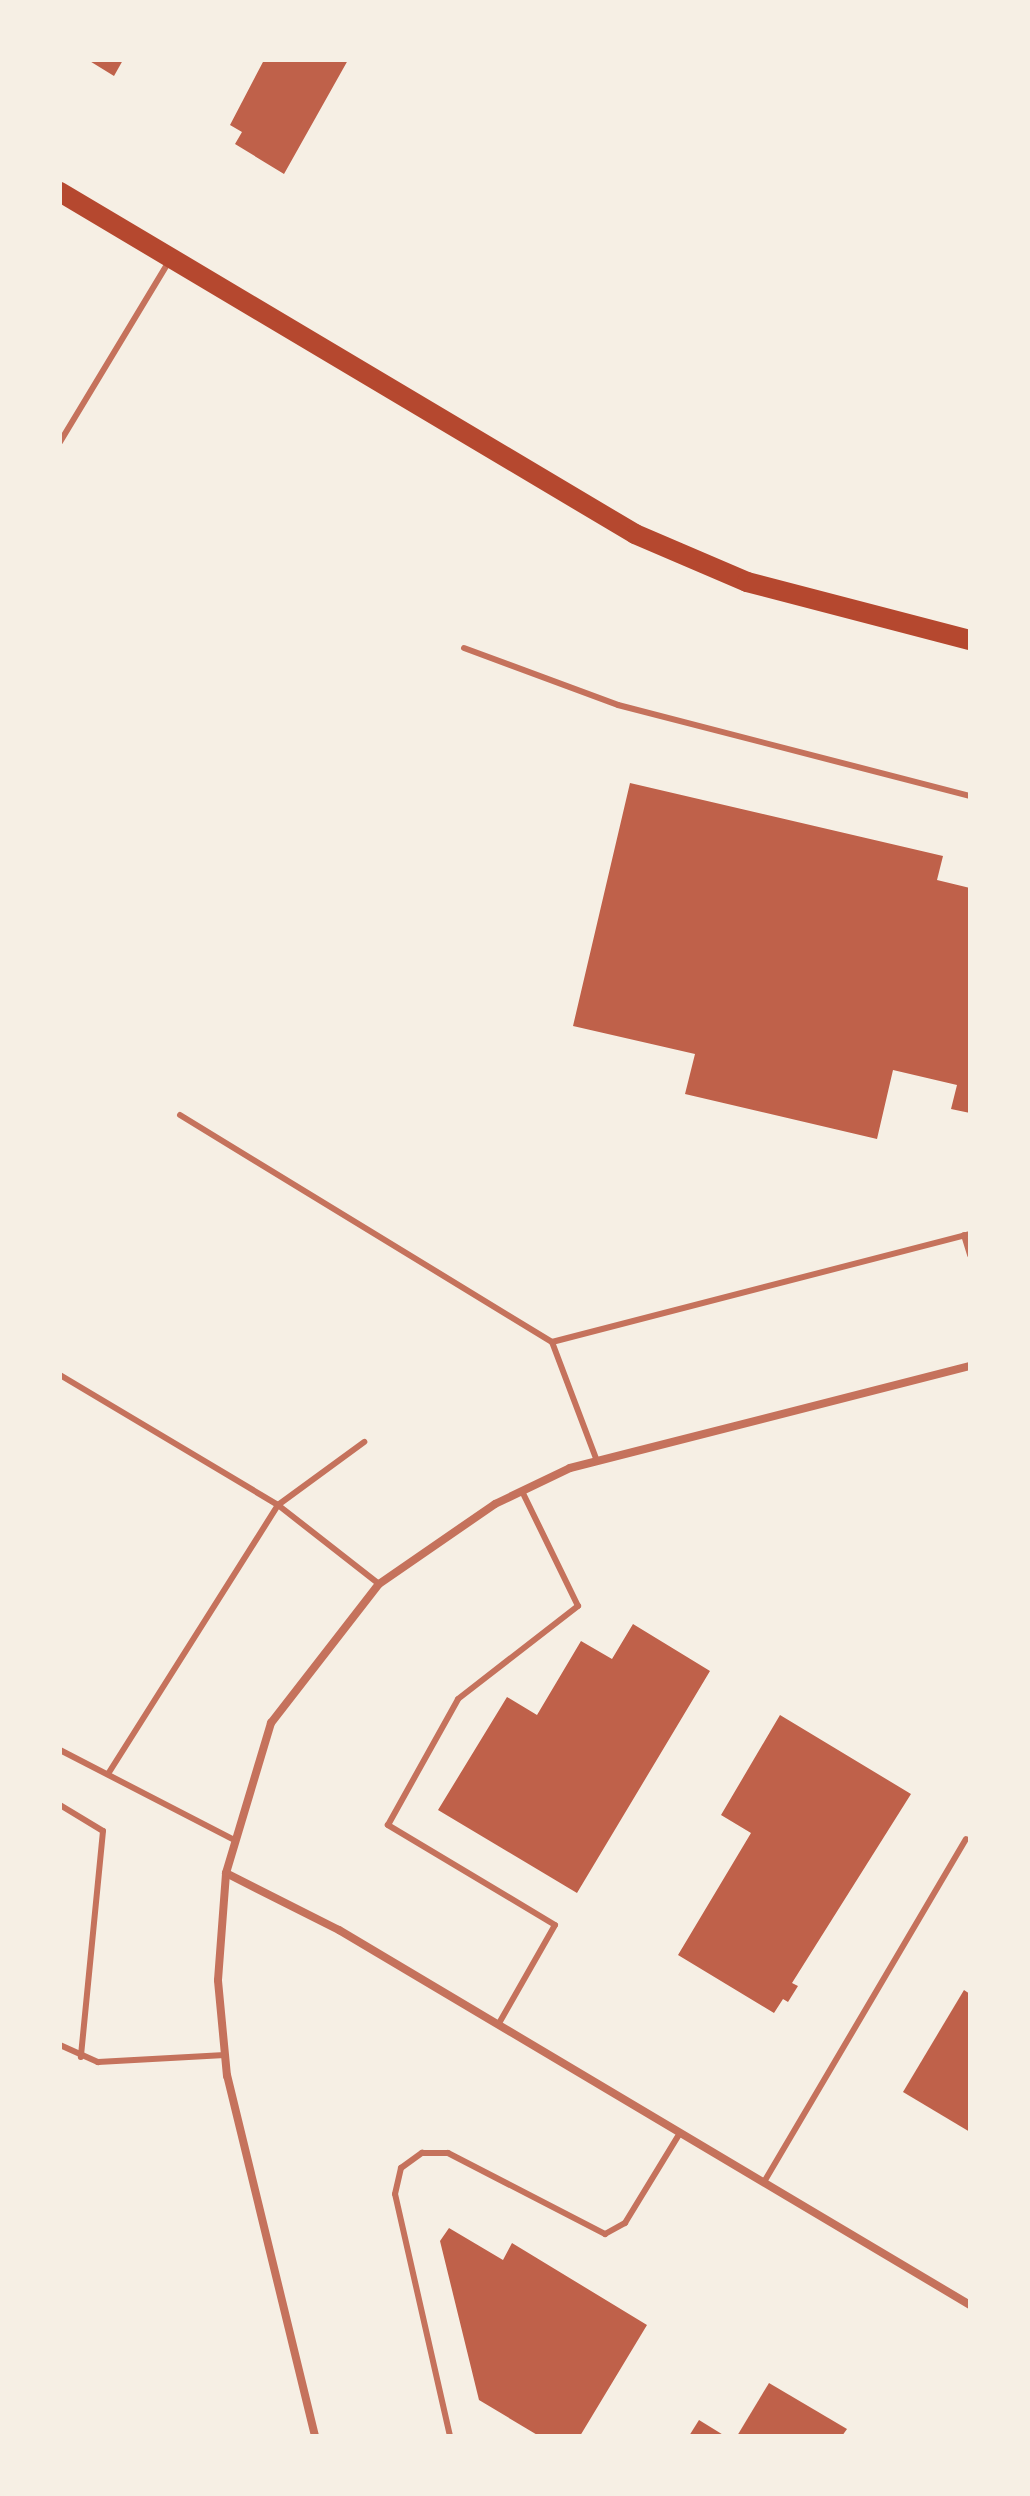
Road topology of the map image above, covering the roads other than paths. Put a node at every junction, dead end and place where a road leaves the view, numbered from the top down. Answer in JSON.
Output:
{"nodes":[{"id":1,"x":60,"y":192,"type":"edge"},
{"id":2,"x":171,"y":259,"type":"junction"},
{"id":3,"x":60,"y":442,"type":"edge"},
{"id":4,"x":970,"y":640,"type":"edge"},
{"id":5,"x":464,"y":648,"type":"dead end"},
{"id":6,"x":970,"y":796,"type":"edge"},
{"id":7,"x":180,"y":1115,"type":"dead end"},
{"id":8,"x":967,"y":1234,"type":"edge"},
{"id":9,"x":970,"y":1255,"type":"edge"},
{"id":10,"x":552,"y":1342,"type":"junction"},
{"id":11,"x":970,"y":1366,"type":"edge"},
{"id":12,"x":60,"y":1375,"type":"edge"},
{"id":13,"x":364,"y":1442,"type":"dead end"},
{"id":14,"x":597,"y":1461,"type":"junction"},
{"id":15,"x":522,"y":1491,"type":"junction"},
{"id":16,"x":278,"y":1505,"type":"junction"},
{"id":17,"x":379,"y":1584,"type":"junction"},
{"id":18,"x":60,"y":1750,"type":"edge"},
{"id":19,"x":108,"y":1774,"type":"junction"},
{"id":20,"x":60,"y":1805,"type":"edge"},
{"id":21,"x":966,"y":1839,"type":"dead end"},
{"id":22,"x":234,"y":1840,"type":"junction"},
{"id":23,"x":226,"y":1873,"type":"junction"},
{"id":24,"x":498,"y":2025,"type":"junction"},
{"id":25,"x":60,"y":2045,"type":"edge"},
{"id":26,"x":225,"y":2055,"type":"junction"},
{"id":27,"x":81,"y":2057,"type":"junction"},
{"id":28,"x":680,"y":2133,"type":"junction"},
{"id":29,"x":764,"y":2182,"type":"junction"},
{"id":30,"x":970,"y":2305,"type":"edge"},
{"id":31,"x":315,"y":2436,"type":"edge"},
{"id":32,"x":450,"y":2436,"type":"edge"}],
"edges":[{"from":1,"to":2,"type":"main road"},
{"from":2,"to":3,"type":"lane"},
{"from":2,"to":4,"type":"main road"},
{"from":5,"to":6,"type":"lane"},
{"from":7,"to":10,"type":"lane"},
{"from":8,"to":9,"type":"lane"},
{"from":8,"to":10,"type":"lane"},
{"from":10,"to":14,"type":"lane"},
{"from":11,"to":14,"type":"street"},
{"from":12,"to":16,"type":"lane"},
{"from":13,"to":16,"type":"lane"},
{"from":14,"to":15,"type":"street"},
{"from":15,"to":17,"type":"street"},
{"from":15,"to":24,"type":"lane"},
{"from":16,"to":17,"type":"lane"},
{"from":16,"to":19,"type":"lane"},
{"from":17,"to":22,"type":"street"},
{"from":18,"to":19,"type":"lane"},
{"from":19,"to":22,"type":"lane"},
{"from":20,"to":27,"type":"lane"},
{"from":21,"to":29,"type":"lane"},
{"from":22,"to":23,"type":"street"},
{"from":23,"to":24,"type":"street"},
{"from":23,"to":26,"type":"street"},
{"from":24,"to":28,"type":"street"},
{"from":25,"to":27,"type":"lane"},
{"from":26,"to":27,"type":"lane"},
{"from":26,"to":31,"type":"street"},
{"from":28,"to":29,"type":"street"},
{"from":28,"to":32,"type":"lane"},
{"from":29,"to":30,"type":"street"}]}
